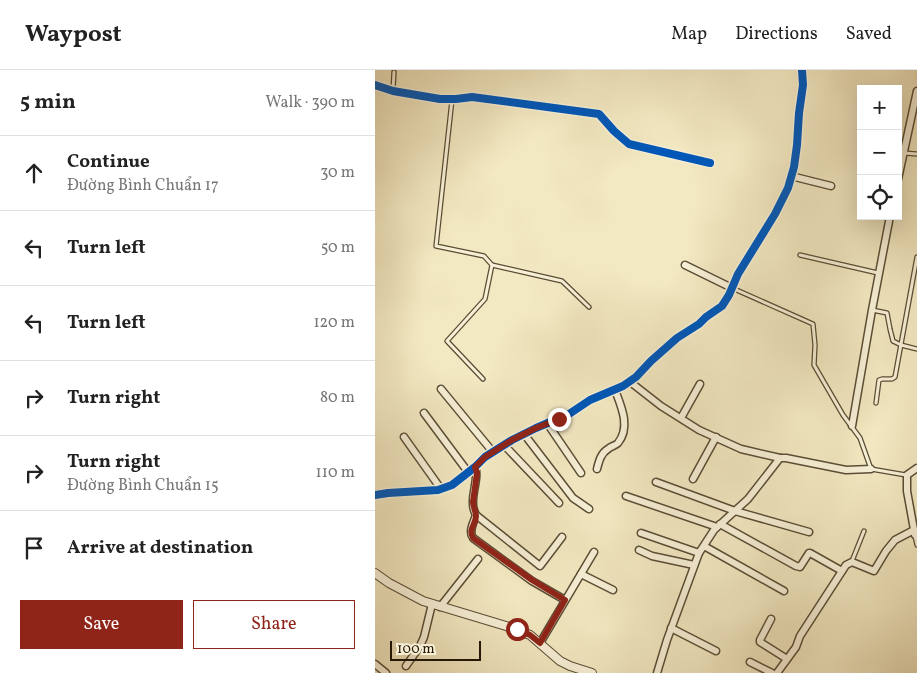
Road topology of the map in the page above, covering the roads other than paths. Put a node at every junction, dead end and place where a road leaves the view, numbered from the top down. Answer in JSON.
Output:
{"nodes":[{"id":1,"x":802,"y":70,"type":"edge"},
{"id":2,"x":394,"y":72,"type":"dead end"},
{"id":3,"x":375,"y":85,"type":"edge"},
{"id":4,"x":917,"y":90,"type":"edge"},
{"id":5,"x":393,"y":91,"type":"junction"},
{"id":6,"x":452,"y":99,"type":"junction"},
{"id":7,"x":904,"y":153,"type":"junction"},
{"id":8,"x":917,"y":154,"type":"edge"},
{"id":9,"x":710,"y":163,"type":"dead end"},
{"id":10,"x":899,"y":175,"type":"edge"},
{"id":11,"x":791,"y":176,"type":"junction"},
{"id":12,"x":831,"y":186,"type":"dead end"},
{"id":13,"x":889,"y":220,"type":"edge"},
{"id":14,"x":800,"y":256,"type":"dead end"},
{"id":15,"x":917,"y":257,"type":"edge"},
{"id":16,"x":491,"y":265,"type":"junction"},
{"id":17,"x":685,"y":265,"type":"dead end"},
{"id":18,"x":879,"y":274,"type":"junction"},
{"id":19,"x":732,"y":288,"type":"junction"},
{"id":20,"x":589,"y":307,"type":"dead end"},
{"id":21,"x":872,"y":310,"type":"junction"},
{"id":22,"x":901,"y":345,"type":"junction"},
{"id":23,"x":917,"y":349,"type":"edge"},
{"id":24,"x":483,"y":378,"type":"dead end"},
{"id":25,"x":629,"y":381,"type":"junction"},
{"id":26,"x":699,"y":384,"type":"dead end"},
{"id":27,"x":441,"y":389,"type":"dead end"},
{"id":28,"x":615,"y":390,"type":"junction"},
{"id":29,"x":876,"y":403,"type":"dead end"},
{"id":30,"x":424,"y":413,"type":"dead end"},
{"id":31,"x":681,"y":418,"type":"junction"},
{"id":32,"x":547,"y":424,"type":"junction"},
{"id":33,"x":852,"y":426,"type":"junction"},
{"id":34,"x":524,"y":434,"type":"junction"},
{"id":35,"x":404,"y":437,"type":"dead end"},
{"id":36,"x":716,"y":437,"type":"junction"},
{"id":37,"x":504,"y":445,"type":"junction"},
{"id":38,"x":493,"y":452,"type":"junction"},
{"id":39,"x":780,"y":458,"type":"junction"},
{"id":40,"x":475,"y":467,"type":"junction"},
{"id":41,"x":917,"y":468,"type":"edge"},
{"id":42,"x":597,"y":469,"type":"dead end"},
{"id":43,"x":871,"y":469,"type":"junction"},
{"id":44,"x":469,"y":472,"type":"junction"},
{"id":45,"x":581,"y":473,"type":"dead end"},
{"id":46,"x":907,"y":475,"type":"junction"},
{"id":47,"x":693,"y":479,"type":"dead end"},
{"id":48,"x":656,"y":482,"type":"dead end"},
{"id":49,"x":441,"y":489,"type":"junction"},
{"id":50,"x":375,"y":495,"type":"edge"},
{"id":51,"x":626,"y":496,"type":"dead end"},
{"id":52,"x":559,"y":503,"type":"dead end"},
{"id":53,"x":589,"y":508,"type":"dead end"},
{"id":54,"x":735,"y":511,"type":"junction"},
{"id":55,"x":476,"y":515,"type":"junction"},
{"id":56,"x":718,"y":526,"type":"junction"},
{"id":57,"x":864,"y":530,"type":"dead end"},
{"id":58,"x":809,"y":532,"type":"dead end"},
{"id":59,"x":641,"y":533,"type":"dead end"},
{"id":60,"x":915,"y":533,"type":"edge"},
{"id":61,"x":562,"y":537,"type":"dead end"},
{"id":62,"x":917,"y":545,"type":"edge"},
{"id":63,"x":703,"y":546,"type":"junction"},
{"id":64,"x":639,"y":550,"type":"dead end"},
{"id":65,"x":594,"y":552,"type":"dead end"},
{"id":66,"x":699,"y":553,"type":"junction"},
{"id":67,"x":478,"y":559,"type":"dead end"},
{"id":68,"x":852,"y":562,"type":"junction"},
{"id":69,"x":695,"y":565,"type":"junction"},
{"id":70,"x":842,"y":571,"type":"junction"},
{"id":71,"x":375,"y":573,"type":"edge"},
{"id":72,"x":581,"y":574,"type":"junction"},
{"id":73,"x":613,"y":590,"type":"dead end"},
{"id":74,"x":784,"y":591,"type":"dead end"},
{"id":75,"x":565,"y":600,"type":"junction"},
{"id":76,"x":436,"y":605,"type":"junction"},
{"id":77,"x":771,"y":619,"type":"dead end"},
{"id":78,"x":671,"y":628,"type":"junction"},
{"id":79,"x":540,"y":643,"type":"junction"},
{"id":80,"x":716,"y":651,"type":"dead end"},
{"id":81,"x":787,"y":659,"type":"junction"},
{"id":82,"x":750,"y":662,"type":"dead end"},
{"id":83,"x":375,"y":664,"type":"edge"},
{"id":84,"x":406,"y":666,"type":"dead end"},
{"id":85,"x":582,"y":672,"type":"edge"},
{"id":86,"x":386,"y":673,"type":"edge"},
{"id":87,"x":592,"y":673,"type":"edge"},
{"id":88,"x":657,"y":673,"type":"edge"},
{"id":89,"x":772,"y":673,"type":"edge"},
{"id":90,"x":777,"y":673,"type":"edge"}],
"edges":[{"from":1,"to":11,"type":"street"},
{"from":2,"to":5,"type":"lane"},
{"from":3,"to":5,"type":"street"},
{"from":4,"to":7,"type":"street"},
{"from":5,"to":6,"type":"street"},
{"from":6,"to":9,"type":"street"},
{"from":6,"to":16,"type":"lane"},
{"from":7,"to":8,"type":"lane"},
{"from":7,"to":10,"type":"street"},
{"from":11,"to":12,"type":"street"},
{"from":11,"to":19,"type":"street"},
{"from":13,"to":18,"type":"street"},
{"from":14,"to":18,"type":"lane"},
{"from":15,"to":22,"type":"lane"},
{"from":16,"to":20,"type":"lane"},
{"from":16,"to":24,"type":"lane"},
{"from":17,"to":19,"type":"street"},
{"from":18,"to":21,"type":"street"},
{"from":19,"to":25,"type":"street"},
{"from":19,"to":33,"type":"lane"},
{"from":21,"to":22,"type":"lane"},
{"from":21,"to":33,"type":"street"},
{"from":22,"to":23,"type":"lane"},
{"from":22,"to":29,"type":"lane"},
{"from":25,"to":28,"type":"street"},
{"from":25,"to":31,"type":"street"},
{"from":26,"to":31,"type":"street"},
{"from":27,"to":38,"type":"street"},
{"from":28,"to":32,"type":"street"},
{"from":28,"to":42,"type":"street"},
{"from":30,"to":44,"type":"street"},
{"from":31,"to":36,"type":"street"},
{"from":32,"to":34,"type":"street"},
{"from":32,"to":45,"type":"street"},
{"from":33,"to":43,"type":"lane"},
{"from":34,"to":37,"type":"street"},
{"from":34,"to":53,"type":"street"},
{"from":35,"to":49,"type":"street"},
{"from":36,"to":39,"type":"street"},
{"from":36,"to":47,"type":"street"},
{"from":37,"to":38,"type":"street"},
{"from":37,"to":52,"type":"street"},
{"from":38,"to":40,"type":"street"},
{"from":39,"to":43,"type":"street"},
{"from":39,"to":54,"type":"street"},
{"from":40,"to":44,"type":"street"},
{"from":40,"to":55,"type":"street"},
{"from":41,"to":46,"type":"street"},
{"from":43,"to":46,"type":"lane"},
{"from":44,"to":49,"type":"street"},
{"from":46,"to":60,"type":"street"},
{"from":48,"to":54,"type":"street"},
{"from":49,"to":50,"type":"street"},
{"from":51,"to":56,"type":"street"},
{"from":54,"to":56,"type":"street"},
{"from":54,"to":58,"type":"street"},
{"from":55,"to":61,"type":"street"},
{"from":55,"to":75,"type":"street"},
{"from":56,"to":63,"type":"street"},
{"from":56,"to":70,"type":"street"},
{"from":57,"to":68,"type":"lane"},
{"from":59,"to":66,"type":"street"},
{"from":60,"to":62,"type":"lane"},
{"from":60,"to":68,"type":"street"},
{"from":63,"to":66,"type":"street"},
{"from":63,"to":74,"type":"street"},
{"from":64,"to":69,"type":"street"},
{"from":65,"to":72,"type":"street"},
{"from":66,"to":69,"type":"street"},
{"from":67,"to":76,"type":"street"},
{"from":68,"to":70,"type":"street"},
{"from":69,"to":78,"type":"street"},
{"from":70,"to":81,"type":"street"},
{"from":71,"to":76,"type":"street"},
{"from":72,"to":73,"type":"street"},
{"from":72,"to":75,"type":"street"},
{"from":75,"to":79,"type":"street"},
{"from":76,"to":79,"type":"street"},
{"from":76,"to":84,"type":"street"},
{"from":77,"to":81,"type":"street"},
{"from":78,"to":80,"type":"street"},
{"from":78,"to":88,"type":"street"},
{"from":79,"to":85,"type":"street"},
{"from":81,"to":90,"type":"street"},
{"from":82,"to":89,"type":"street"},
{"from":83,"to":86,"type":"street"},
{"from":85,"to":87,"type":"street"}]}
